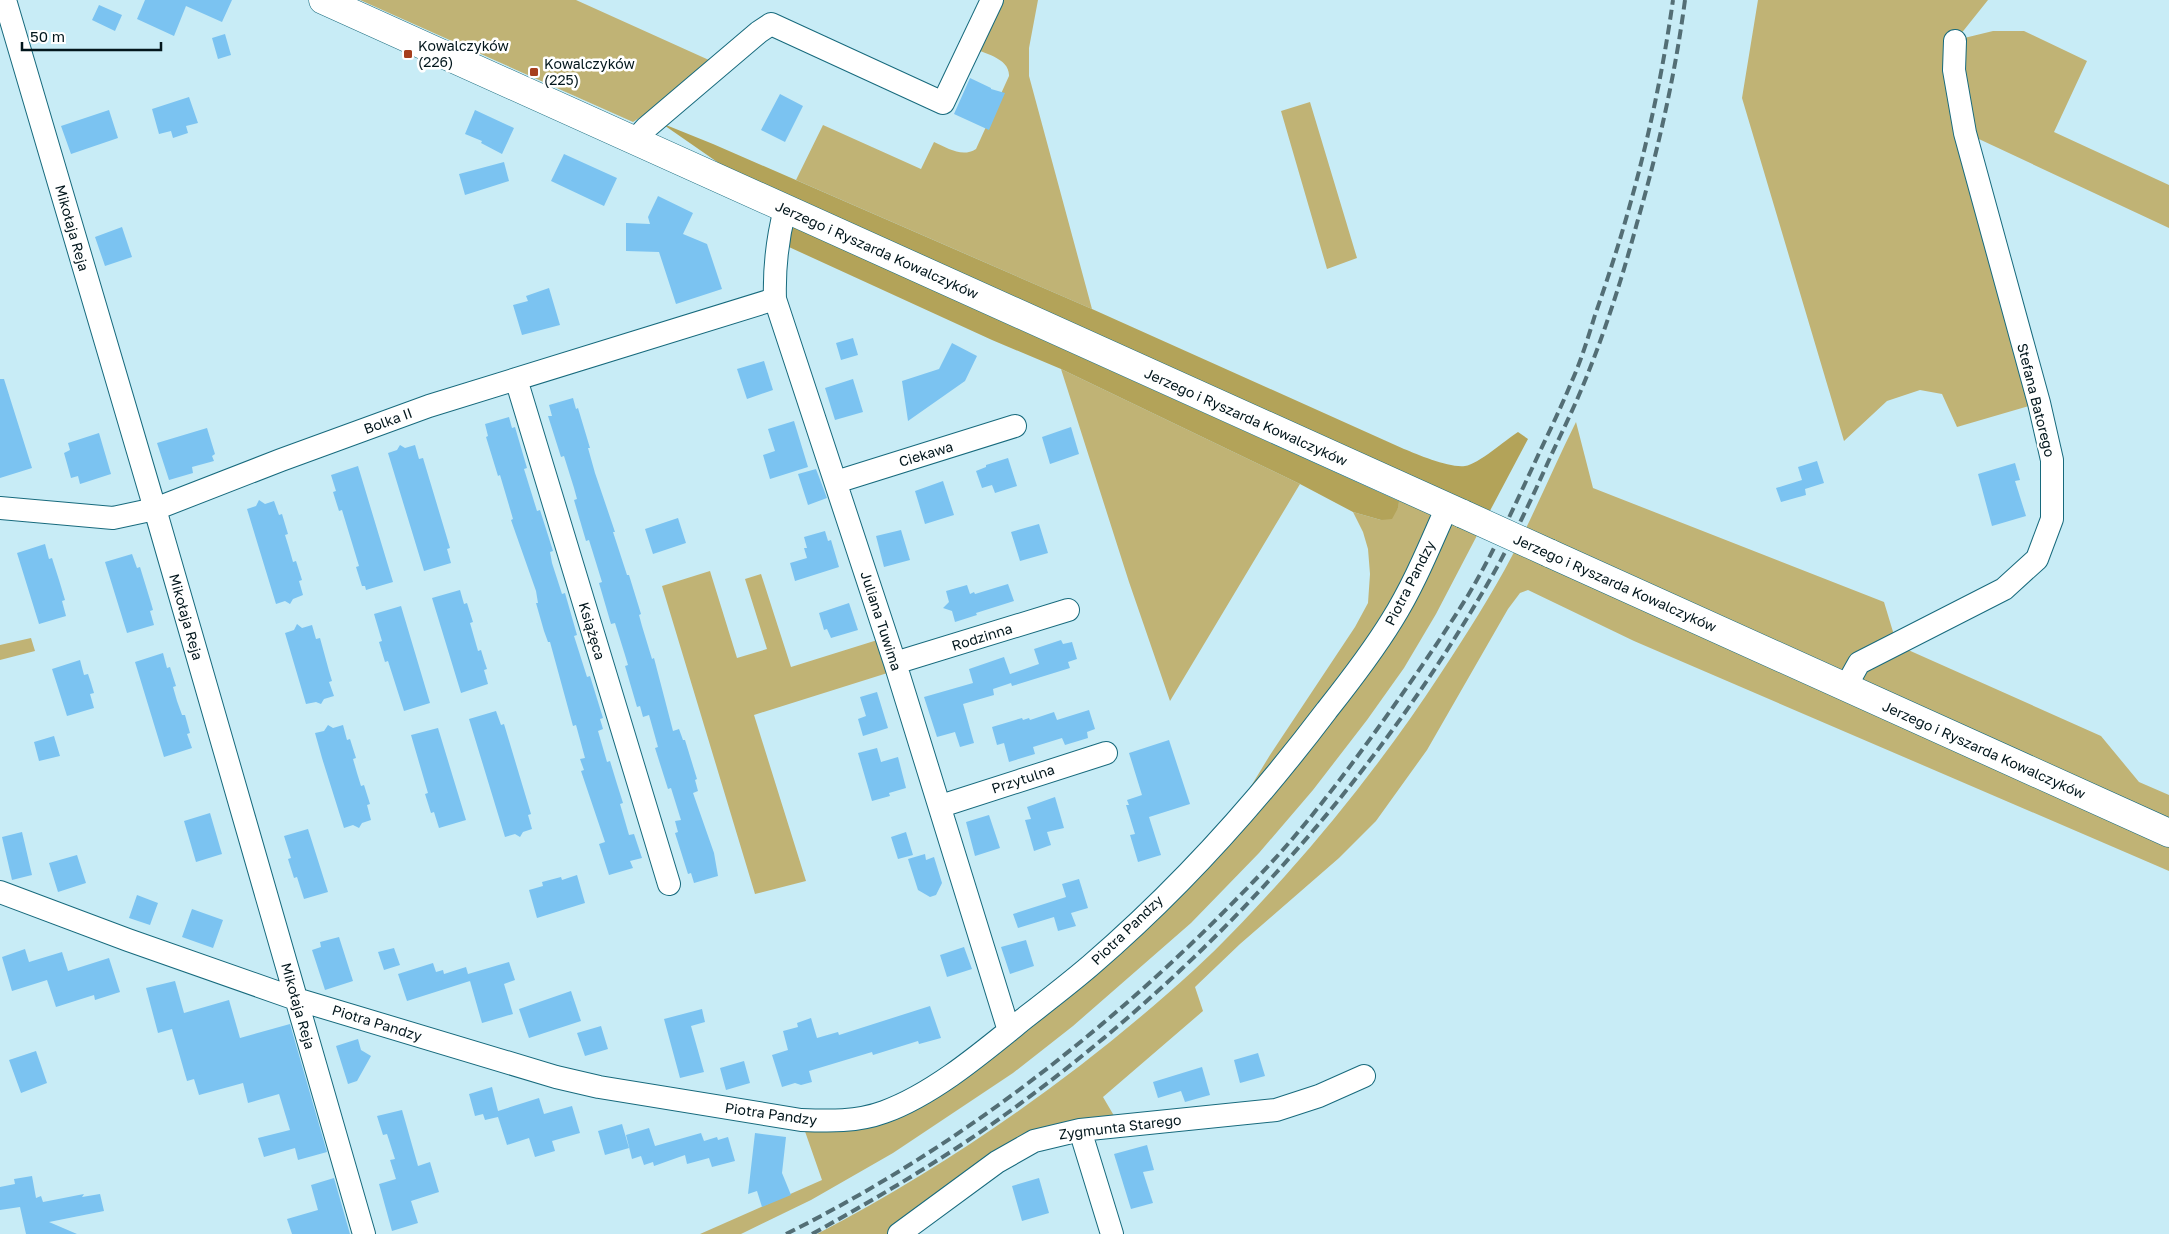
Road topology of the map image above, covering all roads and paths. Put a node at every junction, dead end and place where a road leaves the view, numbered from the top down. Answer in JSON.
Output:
{"nodes":[{"id":1,"x":6,"y":0,"type":"edge"},
{"id":2,"x":323,"y":0,"type":"edge"},
{"id":3,"x":992,"y":0,"type":"edge"},
{"id":4,"x":1955,"y":40,"type":"dead end"},
{"id":5,"x":634,"y":141,"type":"junction"},
{"id":6,"x":785,"y":209,"type":"junction"},
{"id":7,"x":775,"y":299,"type":"junction"},
{"id":8,"x":516,"y":379,"type":"junction"},
{"id":9,"x":1015,"y":426,"type":"dead end"},
{"id":10,"x":836,"y":482,"type":"junction"},
{"id":11,"x":0,"y":508,"type":"edge"},
{"id":12,"x":155,"y":509,"type":"junction"},
{"id":13,"x":1455,"y":511,"type":"junction"},
{"id":14,"x":1068,"y":610,"type":"dead end"},
{"id":15,"x":896,"y":664,"type":"junction"},
{"id":16,"x":1845,"y":688,"type":"junction"},
{"id":17,"x":1106,"y":753,"type":"dead end"},
{"id":18,"x":941,"y":806,"type":"junction"},
{"id":19,"x":2169,"y":834,"type":"edge"},
{"id":20,"x":669,"y":884,"type":"dead end"},
{"id":21,"x":0,"y":892,"type":"edge"},
{"id":22,"x":296,"y":999,"type":"junction"},
{"id":23,"x":1010,"y":1031,"type":"junction"},
{"id":24,"x":1364,"y":1076,"type":"dead end"},
{"id":25,"x":1080,"y":1130,"type":"junction"},
{"id":26,"x":364,"y":1234,"type":"edge"},
{"id":27,"x":899,"y":1234,"type":"edge"},
{"id":28,"x":1112,"y":1234,"type":"edge"}],
"edges":[{"from":1,"to":12,"type":"street","name":"Mikołaja Reja"},
{"from":2,"to":5,"type":"main road","name":"Jerzego i Ryszarda Kowalczyków"},
{"from":3,"to":5,"type":"street"},
{"from":4,"to":16,"type":"street","name":"Stefana Batorego"},
{"from":5,"to":6,"type":"main road","name":"Jerzego i Ryszarda Kowalczyków"},
{"from":6,"to":7,"type":"street","name":"Juliana Tuwima"},
{"from":6,"to":13,"type":"main road","name":"Jerzego i Ryszarda Kowalczyków"},
{"from":7,"to":8,"type":"street","name":"Bolka II"},
{"from":7,"to":10,"type":"street","name":"Juliana Tuwima"},
{"from":8,"to":12,"type":"street","name":"Bolka II"},
{"from":8,"to":20,"type":"street","name":"Książęca"},
{"from":9,"to":10,"type":"street","name":"Ciekawa"},
{"from":10,"to":15,"type":"street","name":"Juliana Tuwima"},
{"from":11,"to":12,"type":"street","name":"Bolka II"},
{"from":12,"to":22,"type":"street","name":"Mikołaja Reja"},
{"from":13,"to":16,"type":"main road","name":"Jerzego i Ryszarda Kowalczyków","bridge":true},
{"from":13,"to":23,"type":"street","name":"Piotra Pandzy"},
{"from":14,"to":15,"type":"street","name":"Rodzinna"},
{"from":15,"to":18,"type":"street","name":"Juliana Tuwima"},
{"from":16,"to":19,"type":"main road","name":"Jerzego i Ryszarda Kowalczyków"},
{"from":17,"to":18,"type":"street","name":"Przytulna"},
{"from":18,"to":23,"type":"street","name":"Juliana Tuwima"},
{"from":21,"to":22,"type":"street","name":"Piotra Pandzy"},
{"from":22,"to":23,"type":"street","name":"Piotra Pandzy"},
{"from":22,"to":26,"type":"street","name":"Mikołaja Reja"},
{"from":24,"to":25,"type":"street","name":"Zygmunta Starego"},
{"from":25,"to":27,"type":"street","name":"Zygmunta Starego"},
{"from":25,"to":28,"type":"street"}]}
